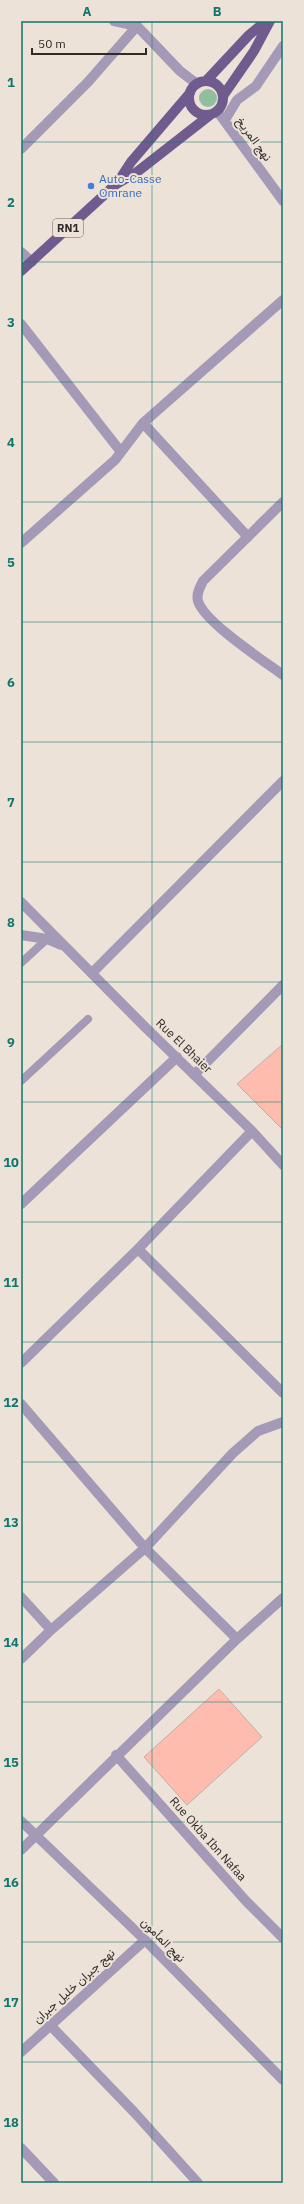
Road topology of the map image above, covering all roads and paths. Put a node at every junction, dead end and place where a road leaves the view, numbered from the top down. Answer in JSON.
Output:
{"nodes":[{"id":1,"x":114,"y":21,"type":"edge"},
{"id":2,"x":266,"y":21,"type":"edge"},
{"id":3,"x":270,"y":21,"type":"edge"},
{"id":4,"x":136,"y":26,"type":"junction"},
{"id":5,"x":283,"y":46,"type":"edge"},
{"id":6,"x":201,"y":83,"type":"junction"},
{"id":7,"x":190,"y":93,"type":"junction"},
{"id":8,"x":223,"y":96,"type":"junction"},
{"id":9,"x":214,"y":113,"type":"junction"},
{"id":10,"x":225,"y":120,"type":"junction"},
{"id":11,"x":21,"y":149,"type":"edge"},
{"id":12,"x":115,"y":185,"type":"junction"},
{"id":13,"x":283,"y":201,"type":"edge"},
{"id":14,"x":21,"y":252,"type":"edge"},
{"id":15,"x":32,"y":262,"type":"junction"},
{"id":16,"x":21,"y":271,"type":"edge"},
{"id":17,"x":283,"y":300,"type":"edge"},
{"id":18,"x":21,"y":324,"type":"edge"},
{"id":19,"x":143,"y":423,"type":"junction"},
{"id":20,"x":121,"y":452,"type":"junction"},
{"id":21,"x":283,"y":502,"type":"edge"},
{"id":22,"x":248,"y":537,"type":"junction"},
{"id":23,"x":21,"y":543,"type":"edge"},
{"id":24,"x":283,"y":676,"type":"edge"},
{"id":25,"x":283,"y":781,"type":"edge"},
{"id":26,"x":21,"y":902,"type":"edge"},
{"id":27,"x":21,"y":936,"type":"edge"},
{"id":28,"x":47,"y":939,"type":"junction"},
{"id":29,"x":66,"y":947,"type":"junction"},
{"id":30,"x":21,"y":963,"type":"edge"},
{"id":31,"x":92,"y":973,"type":"junction"},
{"id":32,"x":283,"y":985,"type":"edge"},
{"id":33,"x":88,"y":1019,"type":"dead end"},
{"id":34,"x":177,"y":1057,"type":"junction"},
{"id":35,"x":194,"y":1075,"type":"junction"},
{"id":36,"x":21,"y":1081,"type":"edge"},
{"id":37,"x":252,"y":1131,"type":"junction"},
{"id":38,"x":283,"y":1165,"type":"edge"},
{"id":39,"x":21,"y":1204,"type":"edge"},
{"id":40,"x":138,"y":1249,"type":"junction"},
{"id":41,"x":21,"y":1363,"type":"edge"},
{"id":42,"x":283,"y":1393,"type":"edge"},
{"id":43,"x":21,"y":1404,"type":"edge"},
{"id":44,"x":283,"y":1422,"type":"edge"},
{"id":45,"x":145,"y":1548,"type":"junction"},
{"id":46,"x":21,"y":1597,"type":"edge"},
{"id":47,"x":283,"y":1598,"type":"edge"},
{"id":48,"x":50,"y":1630,"type":"junction"},
{"id":49,"x":237,"y":1639,"type":"junction"},
{"id":50,"x":21,"y":1659,"type":"edge"},
{"id":51,"x":116,"y":1755,"type":"junction"},
{"id":52,"x":21,"y":1822,"type":"edge"},
{"id":53,"x":34,"y":1836,"type":"junction"},
{"id":54,"x":21,"y":1850,"type":"edge"},
{"id":55,"x":283,"y":1938,"type":"edge"},
{"id":56,"x":145,"y":1940,"type":"junction"},
{"id":57,"x":50,"y":2025,"type":"junction"},
{"id":58,"x":21,"y":2052,"type":"edge"},
{"id":59,"x":283,"y":2080,"type":"edge"},
{"id":60,"x":21,"y":2148,"type":"edge"},
{"id":61,"x":196,"y":2182,"type":"edge"},
{"id":62,"x":54,"y":2183,"type":"edge"}],
"edges":[{"from":1,"to":4,"type":"street"},
{"from":2,"to":6,"type":"main road","number":"RN1"},
{"from":3,"to":8,"type":"main road"},
{"from":4,"to":6,"type":"street"},
{"from":4,"to":11,"type":"street"},
{"from":5,"to":10,"type":"street"},
{"from":6,"to":7,"type":"main road","number":"RN1"},
{"from":6,"to":8,"type":"main road"},
{"from":7,"to":9,"type":"main road"},
{"from":7,"to":12,"type":"main road","number":"RN1"},
{"from":8,"to":9,"type":"main road"},
{"from":9,"to":10,"type":"street","name":"نهج المريخ"},
{"from":9,"to":12,"type":"main road","number":"RN1"},
{"from":10,"to":13,"type":"street","name":"نهج المريخ"},
{"from":12,"to":15,"type":"main road","number":"RN1"},
{"from":14,"to":15,"type":"street"},
{"from":15,"to":16,"type":"main road","number":"RN1"},
{"from":17,"to":19,"type":"street"},
{"from":18,"to":20,"type":"street"},
{"from":19,"to":20,"type":"street"},
{"from":19,"to":22,"type":"street"},
{"from":20,"to":23,"type":"street"},
{"from":21,"to":22,"type":"street"},
{"from":22,"to":24,"type":"street"},
{"from":25,"to":31,"type":"street"},
{"from":26,"to":29,"type":"street","name":"Rue El Bhaier"},
{"from":27,"to":28,"type":"street"},
{"from":28,"to":29,"type":"street"},
{"from":28,"to":30,"type":"lane"},
{"from":29,"to":31,"type":"street","name":"Rue El Bhaier"},
{"from":31,"to":34,"type":"street","name":"Rue El Bhaier"},
{"from":32,"to":35,"type":"street"},
{"from":33,"to":36,"type":"lane"},
{"from":34,"to":35,"type":"street","name":"Rue El Bhaier"},
{"from":34,"to":39,"type":"street"},
{"from":35,"to":37,"type":"street","name":"Rue El Bhaier"},
{"from":37,"to":38,"type":"street","name":"Rue El Bhaier"},
{"from":37,"to":40,"type":"street"},
{"from":40,"to":41,"type":"street"},
{"from":40,"to":42,"type":"street"},
{"from":43,"to":45,"type":"street"},
{"from":44,"to":45,"type":"street"},
{"from":45,"to":48,"type":"street"},
{"from":45,"to":49,"type":"street"},
{"from":46,"to":48,"type":"street"},
{"from":47,"to":49,"type":"street"},
{"from":48,"to":50,"type":"street"},
{"from":49,"to":51,"type":"street"},
{"from":51,"to":53,"type":"street"},
{"from":51,"to":55,"type":"street","name":"Rue Okba Ibn Nafaa"},
{"from":52,"to":53,"type":"street","name":"نهج المأمون"},
{"from":53,"to":54,"type":"street"},
{"from":53,"to":56,"type":"street","name":"نهج المأمون"},
{"from":56,"to":57,"type":"street","name":"نهج جبران خليل جبران"},
{"from":56,"to":59,"type":"street","name":"نهج المأمون"},
{"from":57,"to":58,"type":"street","name":"نهج جبران خليل جبران"},
{"from":57,"to":61,"type":"street"},
{"from":60,"to":62,"type":"street"}]}
